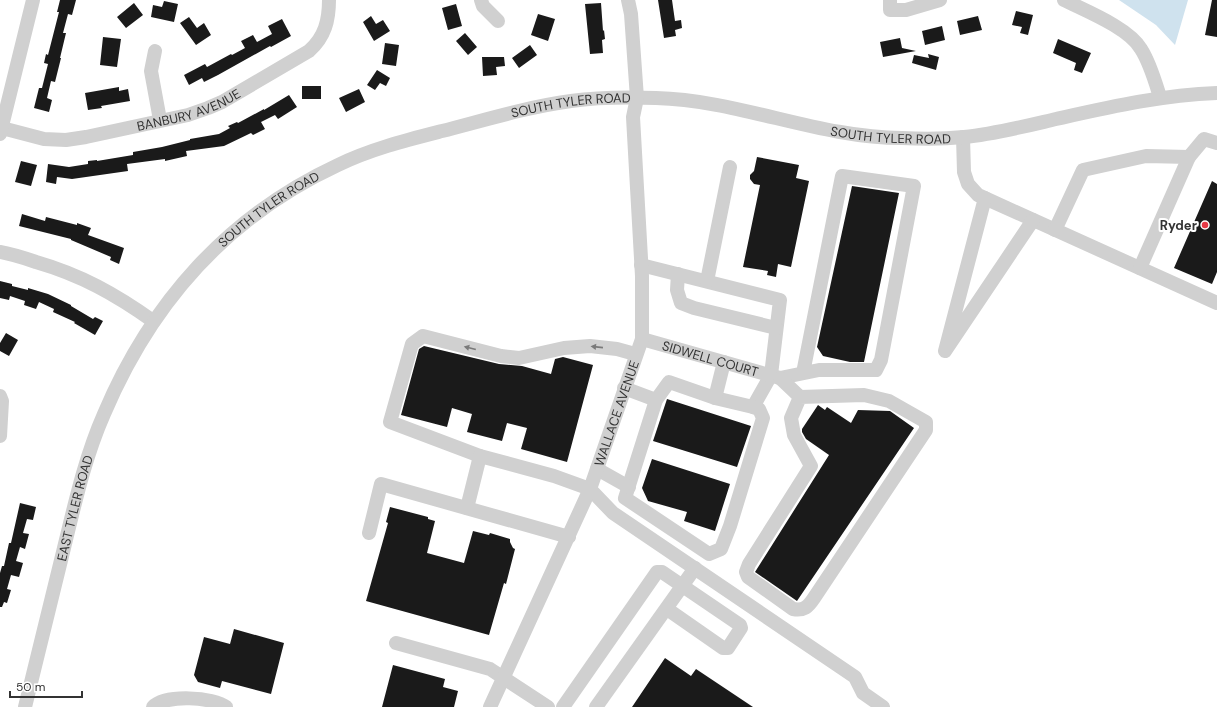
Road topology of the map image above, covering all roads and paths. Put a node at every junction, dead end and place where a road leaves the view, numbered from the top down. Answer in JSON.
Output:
{"nodes":[{"id":1,"x":33,"y":0,"type":"edge"},
{"id":2,"x":329,"y":0,"type":"edge"},
{"id":3,"x":481,"y":0,"type":"edge"},
{"id":4,"x":628,"y":0,"type":"edge"},
{"id":5,"x":940,"y":0,"type":"edge"},
{"id":6,"x":1064,"y":0,"type":"edge"},
{"id":7,"x":890,"y":5,"type":"edge"},
{"id":8,"x":498,"y":21,"type":"dead end"},
{"id":9,"x":156,"y":50,"type":"dead end"},
{"id":10,"x":1217,"y":93,"type":"edge"},
{"id":11,"x":1160,"y":97,"type":"junction"},
{"id":12,"x":637,"y":98,"type":"junction"},
{"id":13,"x":160,"y":120,"type":"junction"},
{"id":14,"x":1,"y":131,"type":"edge"},
{"id":15,"x":963,"y":137,"type":"junction"},
{"id":16,"x":1217,"y":142,"type":"edge"},
{"id":17,"x":1189,"y":157,"type":"junction"},
{"id":18,"x":730,"y":167,"type":"dead end"},
{"id":19,"x":985,"y":198,"type":"junction"},
{"id":20,"x":1033,"y":220,"type":"junction"},
{"id":21,"x":1055,"y":230,"type":"junction"},
{"id":22,"x":0,"y":252,"type":"edge"},
{"id":23,"x":641,"y":265,"type":"junction"},
{"id":24,"x":1140,"y":268,"type":"junction"},
{"id":25,"x":678,"y":274,"type":"junction"},
{"id":26,"x":707,"y":281,"type":"junction"},
{"id":27,"x":1217,"y":303,"type":"edge"},
{"id":28,"x":154,"y":320,"type":"junction"},
{"id":29,"x":776,"y":328,"type":"junction"},
{"id":30,"x":642,"y":339,"type":"junction"},
{"id":31,"x":635,"y":354,"type":"junction"},
{"id":32,"x":724,"y":362,"type":"junction"},
{"id":33,"x":802,"y":373,"type":"junction"},
{"id":34,"x":775,"y":376,"type":"junction"},
{"id":35,"x":624,"y":388,"type":"junction"},
{"id":36,"x":0,"y":396,"type":"edge"},
{"id":37,"x":715,"y":398,"type":"junction"},
{"id":38,"x":800,"y":398,"type":"junction"},
{"id":39,"x":656,"y":400,"type":"junction"},
{"id":40,"x":753,"y":407,"type":"junction"},
{"id":41,"x":0,"y":436,"type":"edge"},
{"id":42,"x":480,"y":456,"type":"junction"},
{"id":43,"x":597,"y":469,"type":"junction"},
{"id":44,"x":629,"y":487,"type":"junction"},
{"id":45,"x":590,"y":489,"type":"junction"},
{"id":46,"x":467,"y":508,"type":"junction"},
{"id":47,"x":369,"y":533,"type":"dead end"},
{"id":48,"x":569,"y":537,"type":"junction"},
{"id":49,"x":695,"y":568,"type":"junction"},
{"id":50,"x":682,"y":586,"type":"junction"},
{"id":51,"x":667,"y":609,"type":"junction"},
{"id":52,"x":396,"y":643,"type":"dead end"},
{"id":53,"x":504,"y":679,"type":"junction"},
{"id":54,"x":864,"y":702,"type":"edge"},
{"id":55,"x":25,"y":707,"type":"edge"},
{"id":56,"x":154,"y":707,"type":"edge"},
{"id":57,"x":226,"y":707,"type":"edge"},
{"id":58,"x":490,"y":707,"type":"edge"},
{"id":59,"x":548,"y":707,"type":"edge"},
{"id":60,"x":563,"y":707,"type":"edge"},
{"id":61,"x":596,"y":707,"type":"edge"},
{"id":62,"x":883,"y":707,"type":"edge"}],
"edges":[{"from":1,"to":14,"type":"street"},
{"from":2,"to":13,"type":"street","name":"BANBURY AVENUE"},
{"from":3,"to":8,"type":"street"},
{"from":4,"to":12,"type":"street","name":"WALLACE AVENUE"},
{"from":5,"to":7,"type":"street"},
{"from":6,"to":11,"type":"street"},
{"from":9,"to":13,"type":"street"},
{"from":10,"to":11,"type":"street","name":"SOUTH TYLER ROAD"},
{"from":11,"to":15,"type":"street","name":"SOUTH TYLER ROAD"},
{"from":12,"to":15,"type":"street","name":"SOUTH TYLER ROAD"},
{"from":12,"to":23,"type":"street","name":"WALLACE AVENUE"},
{"from":12,"to":28,"type":"street","name":"SOUTH TYLER ROAD"},
{"from":13,"to":14,"type":"street","name":"BANBURY AVENUE"},
{"from":15,"to":19,"type":"street"},
{"from":16,"to":17,"type":"street"},
{"from":17,"to":21,"type":"street"},
{"from":17,"to":24,"type":"street"},
{"from":18,"to":26,"type":"street"},
{"from":19,"to":20,"type":"street"},
{"from":19,"to":20,"type":"street"},
{"from":20,"to":21,"type":"street"},
{"from":21,"to":24,"type":"street"},
{"from":22,"to":28,"type":"street"},
{"from":23,"to":25,"type":"street"},
{"from":23,"to":30,"type":"street","name":"WALLACE AVENUE"},
{"from":24,"to":27,"type":"street"},
{"from":25,"to":26,"type":"street"},
{"from":25,"to":29,"type":"street"},
{"from":26,"to":29,"type":"street"},
{"from":28,"to":55,"type":"street","name":"EAST TYLER ROAD"},
{"from":29,"to":34,"type":"street"},
{"from":30,"to":31,"type":"street","name":"WALLACE AVENUE"},
{"from":30,"to":32,"type":"street","name":"SIDWELL COURT"},
{"from":31,"to":35,"type":"street","name":"WALLACE AVENUE"},
{"from":31,"to":42,"type":"street","one_way":true},
{"from":32,"to":34,"type":"street","name":"SIDWELL COURT"},
{"from":32,"to":37,"type":"street"},
{"from":33,"to":33,"type":"street"},
{"from":33,"to":34,"type":"street"},
{"from":34,"to":38,"type":"street"},
{"from":34,"to":40,"type":"street"},
{"from":35,"to":39,"type":"street"},
{"from":35,"to":43,"type":"street","name":"WALLACE AVENUE"},
{"from":36,"to":41,"type":"street"},
{"from":37,"to":39,"type":"street"},
{"from":37,"to":40,"type":"street"},
{"from":38,"to":38,"type":"street"},
{"from":39,"to":44,"type":"street"},
{"from":40,"to":44,"type":"street"},
{"from":42,"to":45,"type":"street"},
{"from":42,"to":46,"type":"street"},
{"from":43,"to":44,"type":"street"},
{"from":43,"to":45,"type":"street","name":"WALLACE AVENUE"},
{"from":45,"to":48,"type":"street","name":"WALLACE AVENUE"},
{"from":45,"to":49,"type":"street"},
{"from":46,"to":47,"type":"street"},
{"from":46,"to":48,"type":"street"},
{"from":48,"to":53,"type":"street","name":"WALLACE AVENUE"},
{"from":49,"to":50,"type":"street"},
{"from":49,"to":54,"type":"street"},
{"from":50,"to":51,"type":"street"},
{"from":50,"to":51,"type":"street"},
{"from":50,"to":60,"type":"street"},
{"from":51,"to":61,"type":"street"},
{"from":52,"to":53,"type":"street"},
{"from":53,"to":58,"type":"street","name":"WALLACE AVENUE"},
{"from":53,"to":59,"type":"street"},
{"from":54,"to":62,"type":"street"},
{"from":56,"to":57,"type":"street"}]}
